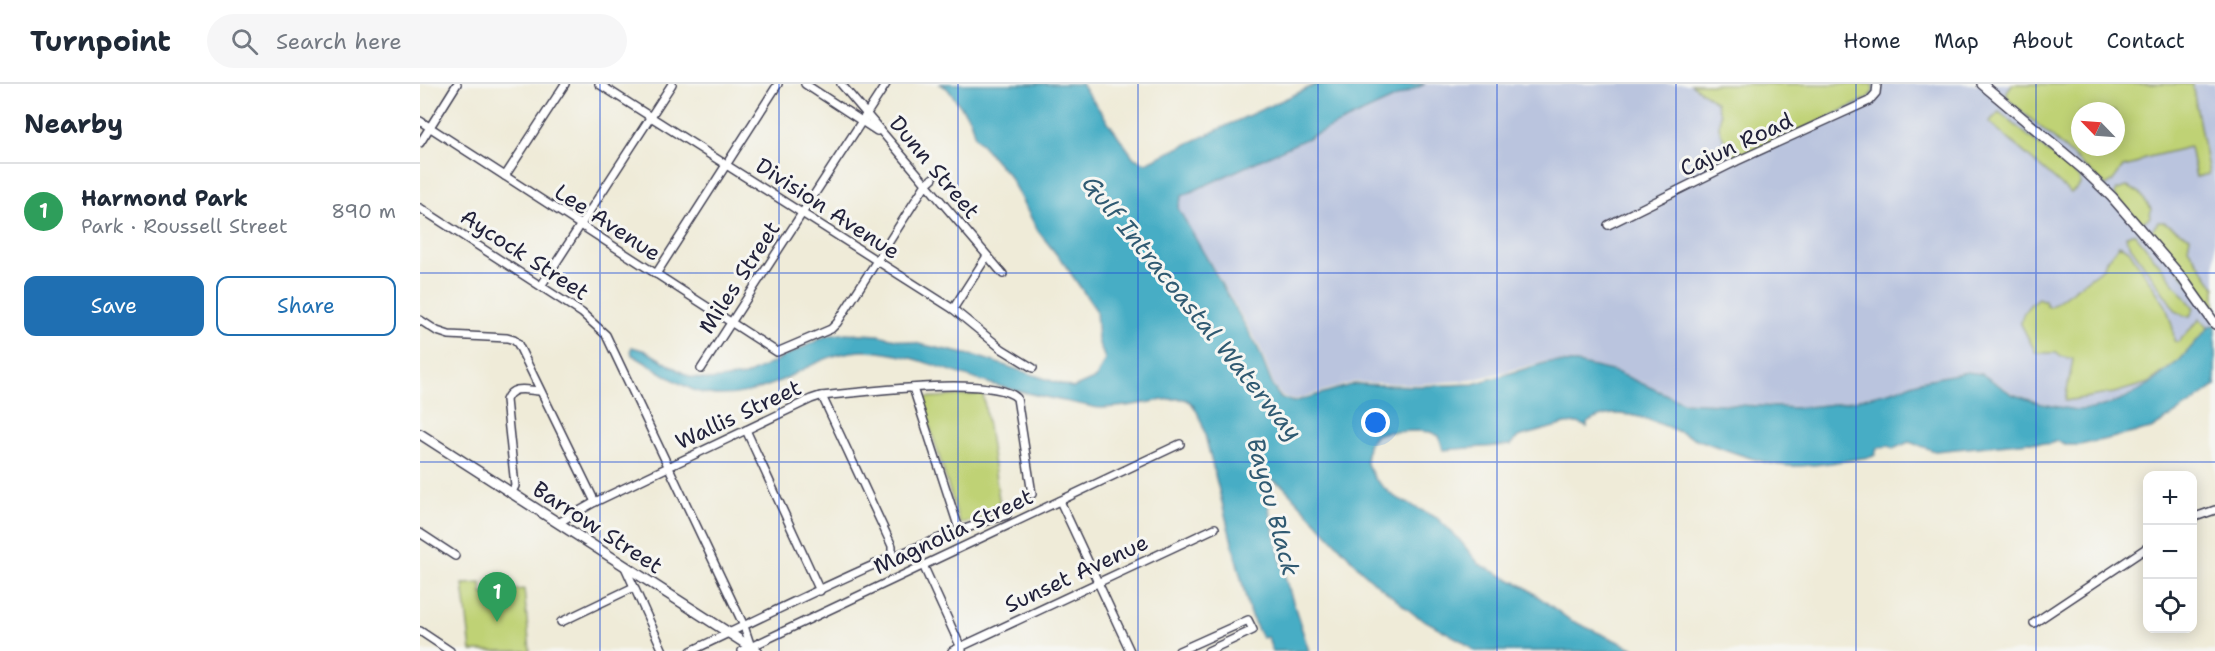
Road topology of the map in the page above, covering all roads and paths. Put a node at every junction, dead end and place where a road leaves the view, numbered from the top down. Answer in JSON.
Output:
{"nodes":[{"id":1,"x":457,"y":84,"type":"edge"},
{"id":2,"x":565,"y":84,"type":"edge"},
{"id":3,"x":599,"y":84,"type":"edge"},
{"id":4,"x":672,"y":84,"type":"edge"},
{"id":5,"x":778,"y":84,"type":"edge"},
{"id":6,"x":804,"y":84,"type":"edge"},
{"id":7,"x":841,"y":84,"type":"edge"},
{"id":8,"x":886,"y":84,"type":"edge"},
{"id":9,"x":1877,"y":84,"type":"edge"},
{"id":10,"x":1986,"y":85,"type":"edge"},
{"id":11,"x":866,"y":114,"type":"junction"},
{"id":12,"x":650,"y":117,"type":"junction"},
{"id":13,"x":420,"y":121,"type":"edge"},
{"id":14,"x":861,"y":121,"type":"junction"},
{"id":15,"x":430,"y":128,"type":"junction"},
{"id":16,"x":885,"y":136,"type":"junction"},
{"id":17,"x":420,"y":142,"type":"edge"},
{"id":18,"x":727,"y":164,"type":"junction"},
{"id":19,"x":505,"y":176,"type":"junction"},
{"id":20,"x":933,"y":178,"type":"dead end"},
{"id":21,"x":926,"y":184,"type":"junction"},
{"id":22,"x":420,"y":208,"type":"edge"},
{"id":23,"x":801,"y":212,"type":"junction"},
{"id":24,"x":580,"y":225,"type":"junction"},
{"id":25,"x":1608,"y":225,"type":"dead end"},
{"id":26,"x":987,"y":256,"type":"junction"},
{"id":27,"x":877,"y":261,"type":"junction"},
{"id":28,"x":656,"y":274,"type":"junction"},
{"id":29,"x":1003,"y":274,"type":"dead end"},
{"id":30,"x":541,"y":286,"type":"junction"},
{"id":31,"x":953,"y":309,"type":"junction"},
{"id":32,"x":420,"y":320,"type":"edge"},
{"id":33,"x":731,"y":322,"type":"junction"},
{"id":34,"x":2213,"y":322,"type":"edge"},
{"id":35,"x":1033,"y":368,"type":"dead end"},
{"id":36,"x":701,"y":369,"type":"dead end"},
{"id":37,"x":914,"y":388,"type":"junction"},
{"id":38,"x":539,"y":391,"type":"junction"},
{"id":39,"x":822,"y":396,"type":"junction"},
{"id":40,"x":746,"y":430,"type":"junction"},
{"id":41,"x":420,"y":434,"type":"edge"},
{"id":42,"x":1180,"y":444,"type":"dead end"},
{"id":43,"x":670,"y":466,"type":"junction"},
{"id":44,"x":511,"y":494,"type":"junction"},
{"id":45,"x":1032,"y":494,"type":"dead end"},
{"id":46,"x":1060,"y":501,"type":"junction"},
{"id":47,"x":595,"y":502,"type":"junction"},
{"id":48,"x":2215,"y":510,"type":"edge"},
{"id":49,"x":1007,"y":515,"type":"dead end"},
{"id":50,"x":2197,"y":517,"type":"edge"},
{"id":51,"x":558,"y":523,"type":"junction"},
{"id":52,"x":1215,"y":528,"type":"dead end"},
{"id":53,"x":959,"y":529,"type":"junction"},
{"id":54,"x":420,"y":533,"type":"edge"},
{"id":55,"x":2143,"y":550,"type":"edge"},
{"id":56,"x":455,"y":556,"type":"dead end"},
{"id":57,"x":892,"y":556,"type":"junction"},
{"id":58,"x":923,"y":565,"type":"junction"},
{"id":59,"x":625,"y":567,"type":"junction"},
{"id":60,"x":1098,"y":583,"type":"junction"},
{"id":61,"x":634,"y":587,"type":"junction"},
{"id":62,"x":820,"y":591,"type":"junction"},
{"id":63,"x":561,"y":622,"type":"dead end"},
{"id":64,"x":2034,"y":623,"type":"dead end"},
{"id":65,"x":744,"y":626,"type":"junction"},
{"id":66,"x":420,"y":632,"type":"edge"},
{"id":67,"x":729,"y":633,"type":"junction"},
{"id":68,"x":961,"y":649,"type":"edge"},
{"id":69,"x":750,"y":650,"type":"edge"},
{"id":70,"x":450,"y":651,"type":"edge"},
{"id":71,"x":663,"y":651,"type":"edge"},
{"id":72,"x":691,"y":651,"type":"edge"},
{"id":73,"x":952,"y":651,"type":"edge"},
{"id":74,"x":1130,"y":651,"type":"edge"},
{"id":75,"x":1179,"y":651,"type":"edge"},
{"id":76,"x":1208,"y":651,"type":"edge"}],
"edges":[{"from":1,"to":15,"type":"street"},
{"from":2,"to":19,"type":"street"},
{"from":3,"to":12,"type":"street","name":"Division Avenue"},
{"from":4,"to":12,"type":"street"},
{"from":5,"to":18,"type":"street"},
{"from":6,"to":14,"type":"street"},
{"from":7,"to":11,"type":"street","name":"Dunn Street"},
{"from":8,"to":11,"type":"street","name":"Miles Street"},
{"from":9,"to":25,"type":"street","name":"Cajun Road"},
{"from":10,"to":34,"type":"main road"},
{"from":11,"to":14,"type":"street","name":"Miles Street"},
{"from":11,"to":16,"type":"street","name":"Dunn Street"},
{"from":12,"to":18,"type":"street","name":"Division Avenue"},
{"from":12,"to":24,"type":"street"},
{"from":13,"to":15,"type":"street","name":"Lee Avenue"},
{"from":14,"to":16,"type":"street"},
{"from":14,"to":23,"type":"street","name":"Miles Street"},
{"from":15,"to":17,"type":"street"},
{"from":15,"to":19,"type":"street","name":"Lee Avenue"},
{"from":16,"to":21,"type":"street","name":"Dunn Street"},
{"from":18,"to":23,"type":"street","name":"Division Avenue"},
{"from":18,"to":28,"type":"street"},
{"from":19,"to":24,"type":"street","name":"Lee Avenue"},
{"from":20,"to":21,"type":"street"},
{"from":21,"to":26,"type":"street","name":"Dunn Street"},
{"from":21,"to":27,"type":"street"},
{"from":22,"to":30,"type":"street","name":"Aycock Street"},
{"from":23,"to":27,"type":"street","name":"Division Avenue"},
{"from":23,"to":33,"type":"street","name":"Miles Street"},
{"from":24,"to":28,"type":"street","name":"Lee Avenue"},
{"from":24,"to":30,"type":"street"},
{"from":26,"to":29,"type":"street","name":"Dunn Street"},
{"from":26,"to":31,"type":"street"},
{"from":27,"to":31,"type":"street","name":"Division Avenue"},
{"from":27,"to":33,"type":"street","name":"Lee Avenue"},
{"from":28,"to":33,"type":"street","name":"Lee Avenue"},
{"from":30,"to":43,"type":"street","name":"Aycock Street"},
{"from":31,"to":35,"type":"street","name":"Division Avenue"},
{"from":32,"to":38,"type":"street"},
{"from":33,"to":36,"type":"street","name":"Miles Street"},
{"from":37,"to":39,"type":"street","name":"Wallis Street"},
{"from":37,"to":45,"type":"street","name":"Wallis Street"},
{"from":37,"to":53,"type":"street"},
{"from":38,"to":44,"type":"street"},
{"from":38,"to":47,"type":"street"},
{"from":39,"to":40,"type":"street","name":"Wallis Street"},
{"from":39,"to":57,"type":"street"},
{"from":40,"to":43,"type":"street","name":"Wallis Street"},
{"from":40,"to":62,"type":"street"},
{"from":41,"to":44,"type":"main road","name":"Barrow Street"},
{"from":42,"to":46,"type":"street","name":"Magnolia Street"},
{"from":43,"to":47,"type":"street","name":"Wallis Street"},
{"from":43,"to":65,"type":"street"},
{"from":44,"to":51,"type":"main road","name":"Barrow Street"},
{"from":46,"to":58,"type":"street","name":"Magnolia Street"},
{"from":46,"to":60,"type":"street"},
{"from":47,"to":51,"type":"street","name":"Wallis Street"},
{"from":48,"to":50,"type":"street"},
{"from":49,"to":53,"type":"street"},
{"from":51,"to":59,"type":"main road","name":"Barrow Street"},
{"from":52,"to":60,"type":"street","name":"Sunset Avenue"},
{"from":53,"to":57,"type":"street"},
{"from":54,"to":56,"type":"street"},
{"from":55,"to":64,"type":"street"},
{"from":57,"to":62,"type":"street"},
{"from":58,"to":68,"type":"street"},
{"from":58,"to":69,"type":"street","name":"Magnolia Street"},
{"from":59,"to":61,"type":"street"},
{"from":59,"to":67,"type":"main road","name":"Barrow Street"},
{"from":60,"to":68,"type":"street","name":"Sunset Avenue"},
{"from":60,"to":74,"type":"street"},
{"from":61,"to":63,"type":"street"},
{"from":61,"to":71,"type":"street"},
{"from":62,"to":65,"type":"street"},
{"from":65,"to":67,"type":"street"},
{"from":65,"to":69,"type":"street"},
{"from":66,"to":70,"type":"street"},
{"from":67,"to":69,"type":"main road","name":"Barrow Street"},
{"from":67,"to":72,"type":"street"},
{"from":68,"to":73,"type":"street","name":"Sunset Avenue"},
{"from":75,"to":76,"type":"street"}]}
